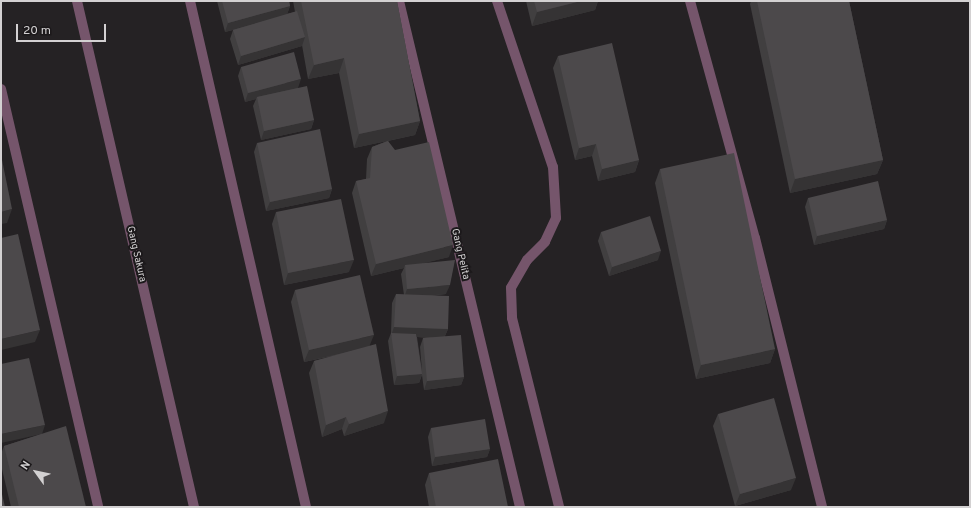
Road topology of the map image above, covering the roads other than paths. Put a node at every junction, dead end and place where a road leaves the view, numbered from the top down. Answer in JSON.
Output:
{"nodes":[{"id":1,"x":77,"y":1,"type":"edge"},
{"id":2,"x":190,"y":1,"type":"edge"},
{"id":3,"x":399,"y":1,"type":"edge"},
{"id":4,"x":497,"y":1,"type":"edge"},
{"id":5,"x":690,"y":1,"type":"edge"},
{"id":6,"x":1,"y":89,"type":"edge"},
{"id":7,"x":98,"y":507,"type":"edge"},
{"id":8,"x":194,"y":507,"type":"edge"},
{"id":9,"x":306,"y":507,"type":"edge"},
{"id":10,"x":520,"y":507,"type":"edge"},
{"id":11,"x":559,"y":507,"type":"edge"},
{"id":12,"x":822,"y":507,"type":"edge"}],
"edges":[{"from":1,"to":8,"type":"street","name":"Gang Sakura"},
{"from":2,"to":9,"type":"street"},
{"from":3,"to":10,"type":"street","name":"Gang Pelita"},
{"from":4,"to":11,"type":"street"},
{"from":5,"to":12,"type":"street"},
{"from":6,"to":7,"type":"street"}]}
